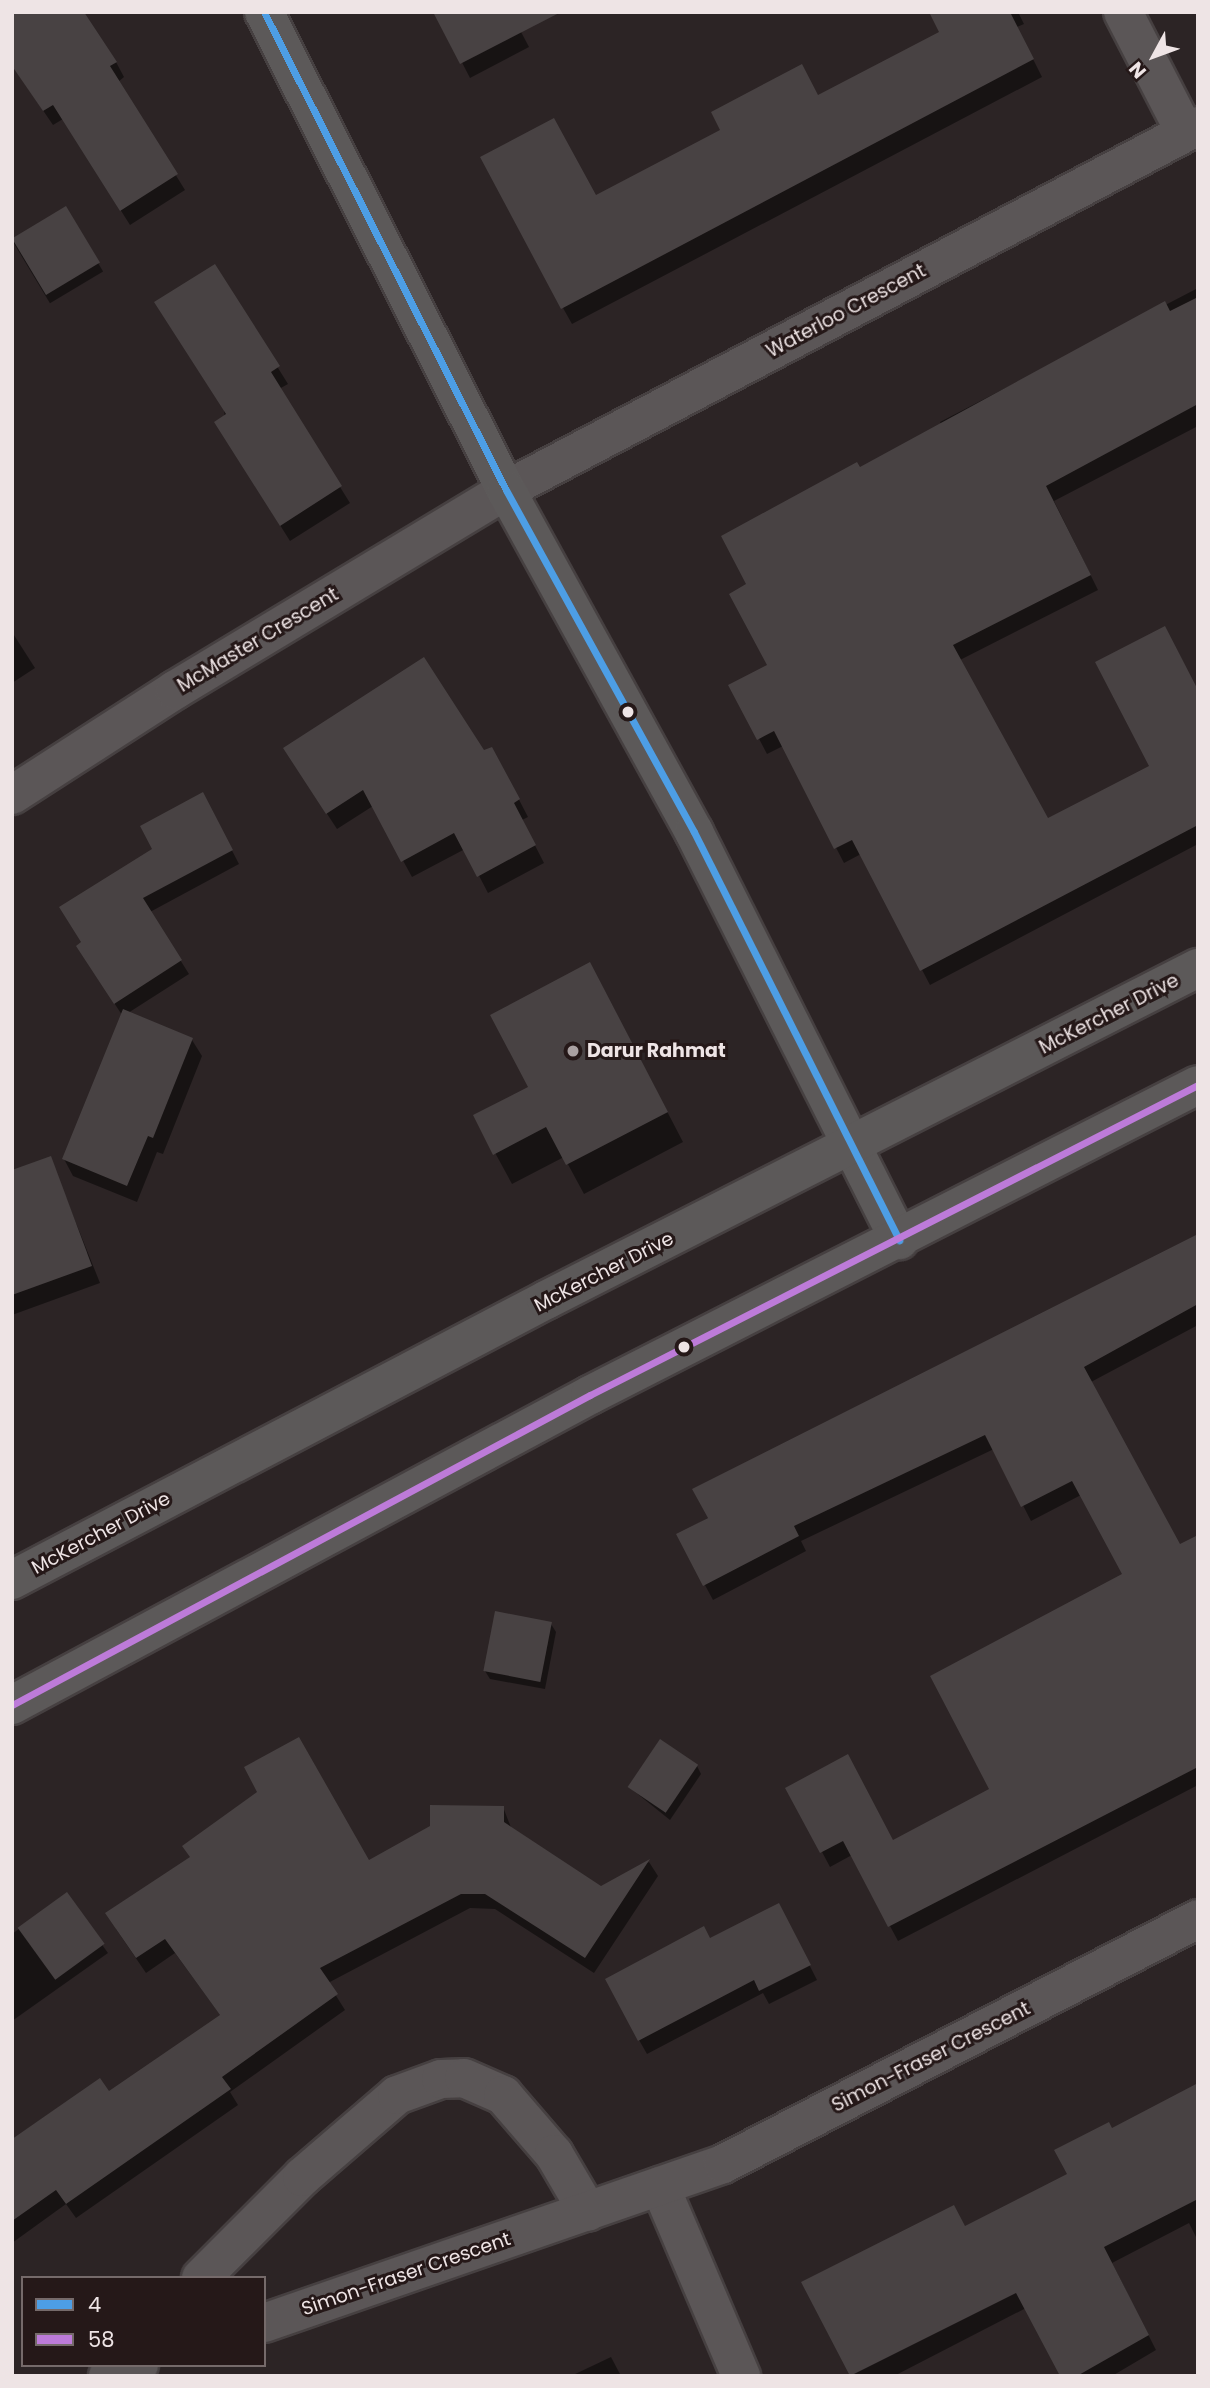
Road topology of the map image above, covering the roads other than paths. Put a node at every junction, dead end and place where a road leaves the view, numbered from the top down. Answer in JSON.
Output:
{"nodes":[{"id":1,"x":264,"y":12,"type":"edge"},
{"id":2,"x":1123,"y":12,"type":"edge"},
{"id":3,"x":1191,"y":129,"type":"edge"},
{"id":4,"x":506,"y":489,"type":"junction"},
{"id":5,"x":12,"y":795,"type":"edge"},
{"id":6,"x":1198,"y":968,"type":"edge"},
{"id":7,"x":1198,"y":1085,"type":"edge"},
{"id":8,"x":852,"y":1147,"type":"junction"},
{"id":9,"x":899,"y":1240,"type":"junction"},
{"id":10,"x":12,"y":1580,"type":"edge"},
{"id":11,"x":12,"y":1705,"type":"edge"},
{"id":12,"x":1198,"y":1919,"type":"edge"},
{"id":13,"x":660,"y":2186,"type":"junction"},
{"id":14,"x":588,"y":2212,"type":"junction"},
{"id":15,"x":203,"y":2276,"type":"edge"},
{"id":16,"x":266,"y":2322,"type":"edge"},
{"id":17,"x":133,"y":2367,"type":"edge"},
{"id":18,"x":106,"y":2376,"type":"edge"},
{"id":19,"x":741,"y":2376,"type":"edge"}],
"edges":[{"from":1,"to":4,"type":"main road"},
{"from":2,"to":3,"type":"street","name":"Waterloo Crescent"},
{"from":3,"to":4,"type":"street","name":"Waterloo Crescent"},
{"from":4,"to":5,"type":"street","name":"McMaster Crescent"},
{"from":4,"to":8,"type":"main road"},
{"from":6,"to":8,"type":"main road","name":"McKercher Drive"},
{"from":7,"to":9,"type":"main road"},
{"from":8,"to":9,"type":"main road"},
{"from":8,"to":10,"type":"main road","name":"McKercher Drive"},
{"from":9,"to":11,"type":"main road"},
{"from":12,"to":13,"type":"street","name":"Simon-Fraser Crescent"},
{"from":13,"to":14,"type":"street","name":"Simon-Fraser Crescent"},
{"from":13,"to":19,"type":"street"},
{"from":14,"to":15,"type":"street"},
{"from":14,"to":16,"type":"street","name":"Simon-Fraser Crescent"},
{"from":17,"to":18,"type":"street"}]}
